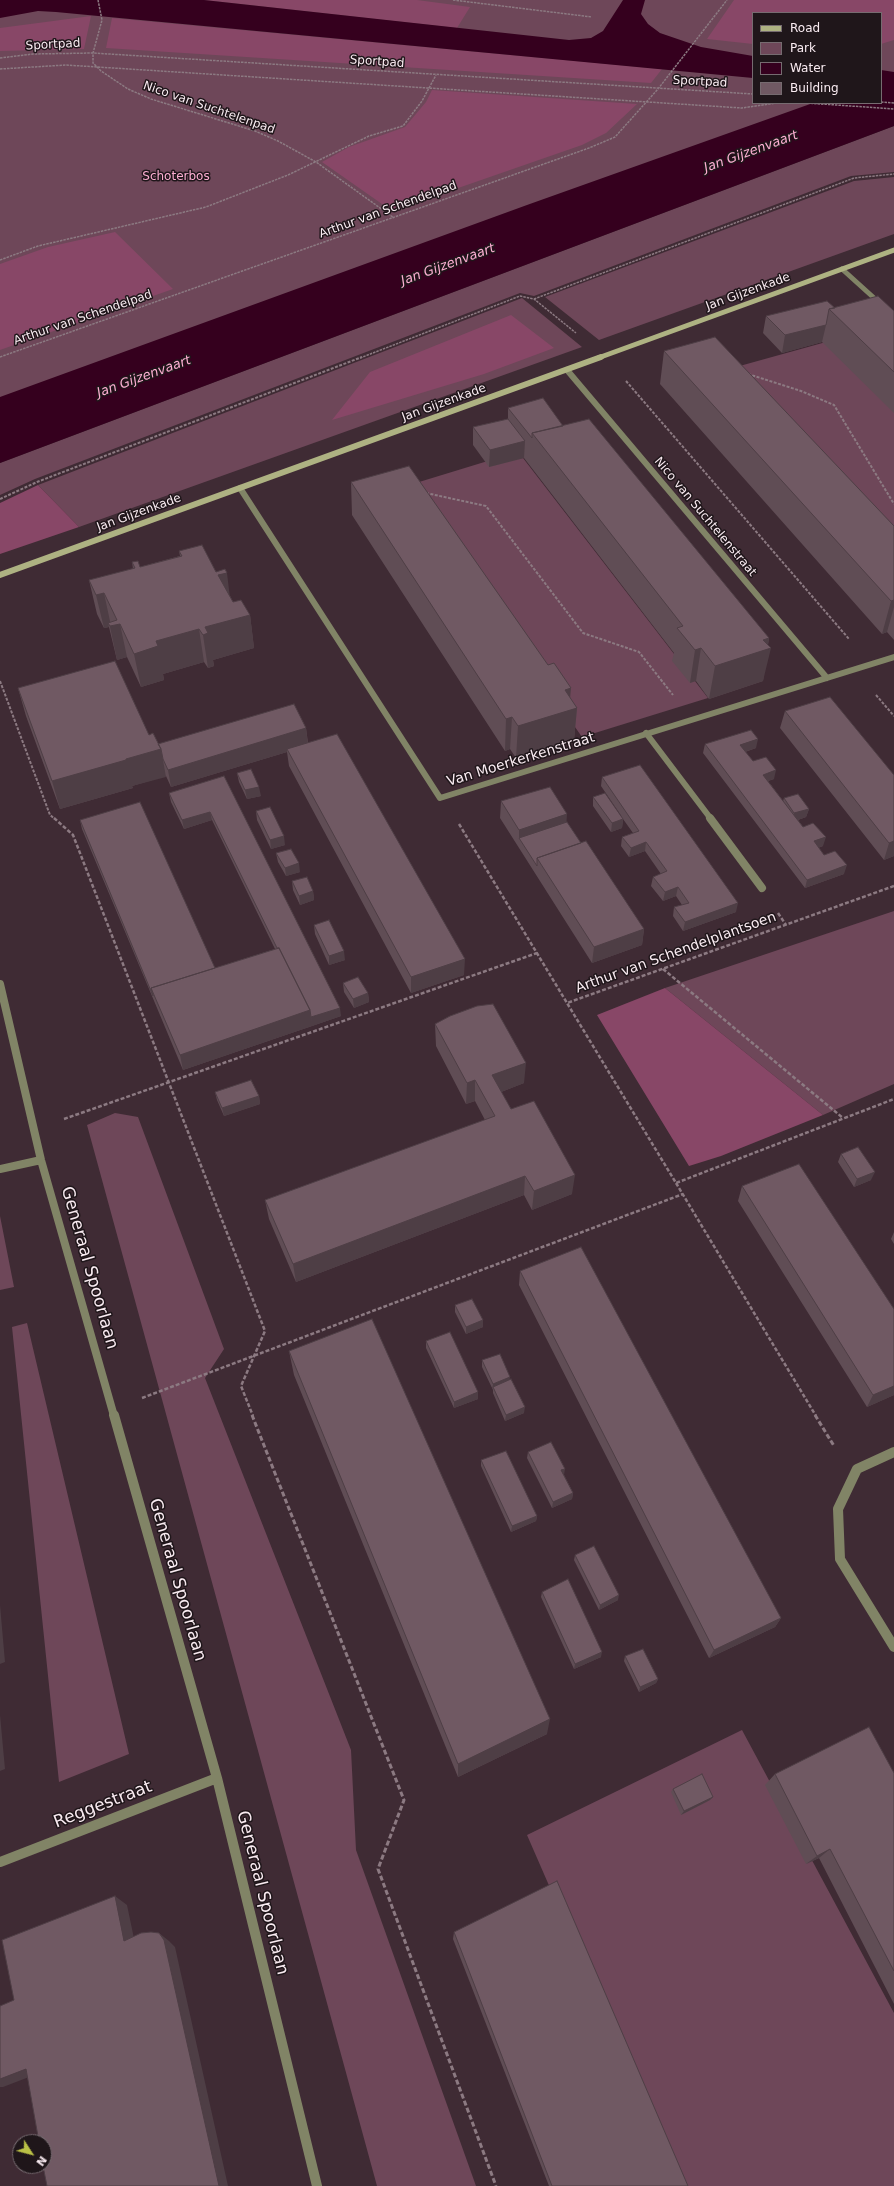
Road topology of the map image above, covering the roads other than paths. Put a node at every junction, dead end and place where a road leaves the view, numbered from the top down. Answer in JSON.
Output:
{"nodes":[{"id":1,"x":894,"y":250,"type":"edge"},
{"id":2,"x":842,"y":269,"type":"junction"},
{"id":3,"x":894,"y":316,"type":"edge"},
{"id":4,"x":567,"y":370,"type":"junction"},
{"id":5,"x":240,"y":488,"type":"junction"},
{"id":6,"x":0,"y":575,"type":"edge"},
{"id":7,"x":894,"y":657,"type":"edge"},
{"id":8,"x":827,"y":678,"type":"junction"},
{"id":9,"x":646,"y":733,"type":"junction"},
{"id":10,"x":762,"y":888,"type":"dead end"},
{"id":11,"x":0,"y":984,"type":"edge"},
{"id":12,"x":41,"y":1160,"type":"junction"},
{"id":13,"x":0,"y":1169,"type":"edge"},
{"id":14,"x":894,"y":1452,"type":"edge"},
{"id":15,"x":894,"y":1647,"type":"edge"},
{"id":16,"x":217,"y":1778,"type":"junction"},
{"id":17,"x":0,"y":1862,"type":"edge"},
{"id":18,"x":317,"y":2186,"type":"edge"}],
"edges":[{"from":1,"to":2,"type":"street","name":"Jan Gijzenkade"},
{"from":2,"to":3,"type":"street"},
{"from":2,"to":4,"type":"street","name":"Jan Gijzenkade"},
{"from":4,"to":5,"type":"street","name":"Jan Gijzenkade"},
{"from":4,"to":8,"type":"street","name":"Nico van Suchtelenstraat"},
{"from":5,"to":6,"type":"street","name":"Jan Gijzenkade"},
{"from":5,"to":9,"type":"street","name":"Van Moerkerkenstraat"},
{"from":7,"to":8,"type":"street","name":"Van Moerkerkenstraat"},
{"from":8,"to":9,"type":"street","name":"Van Moerkerkenstraat"},
{"from":9,"to":10,"type":"street"},
{"from":11,"to":12,"type":"street","name":"Generaal Spoorlaan"},
{"from":12,"to":13,"type":"street"},
{"from":12,"to":16,"type":"street","name":"Generaal Spoorlaan"},
{"from":14,"to":15,"type":"street"},
{"from":16,"to":17,"type":"street","name":"Reggestraat"},
{"from":16,"to":18,"type":"street","name":"Generaal Spoorlaan"}]}
